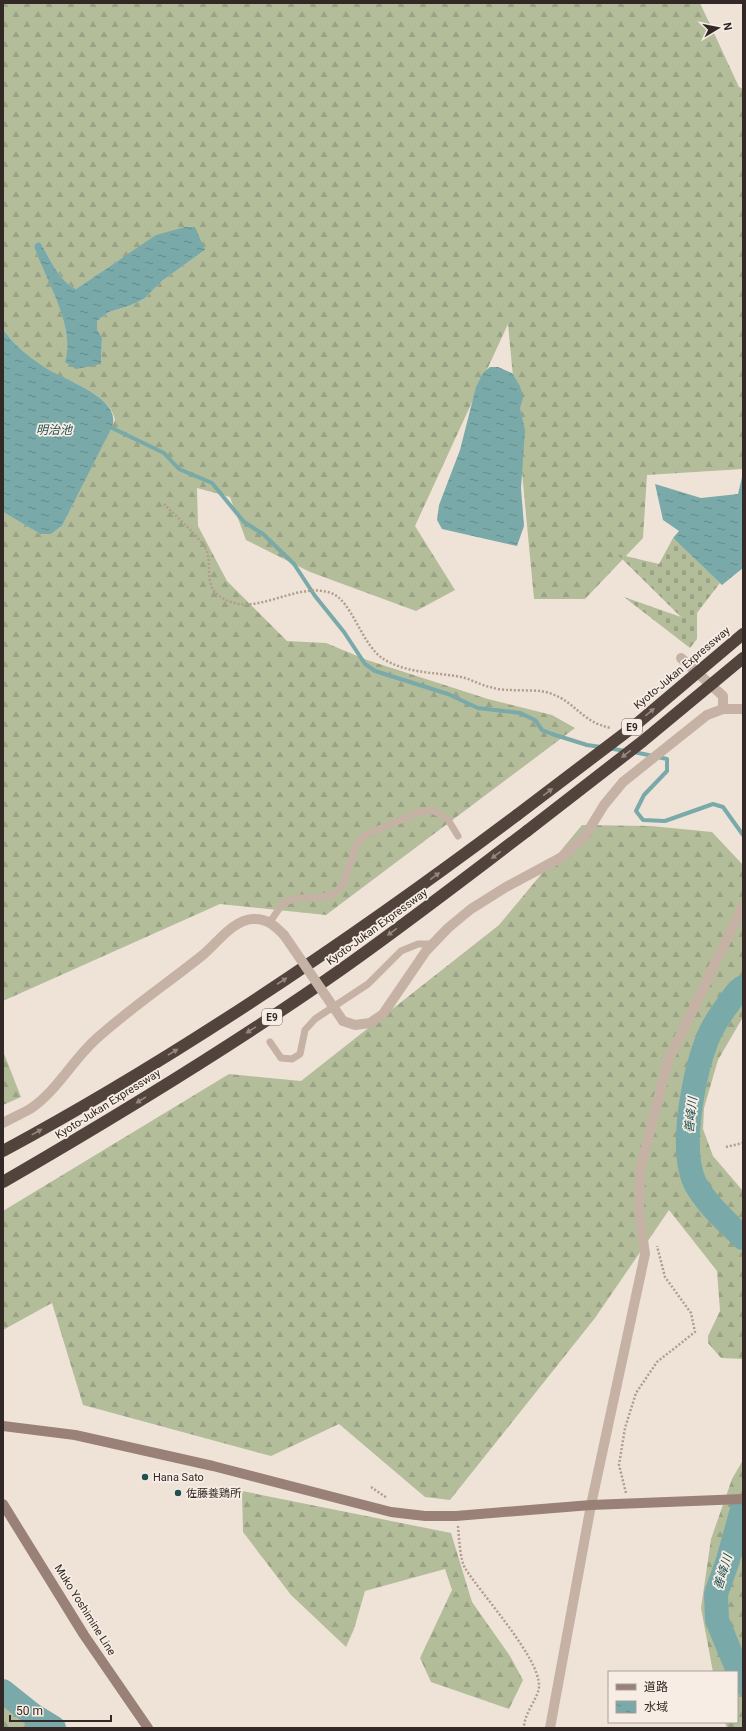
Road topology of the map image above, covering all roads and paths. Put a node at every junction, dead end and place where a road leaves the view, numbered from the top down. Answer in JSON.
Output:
{"nodes":[{"id":1,"x":164,"y":504,"type":"dead end"},
{"id":2,"x":743,"y":634,"type":"edge"},
{"id":3,"x":681,"y":658,"type":"dead end"},
{"id":4,"x":743,"y":658,"type":"edge"},
{"id":5,"x":723,"y":709,"type":"junction"},
{"id":6,"x":743,"y":709,"type":"edge"},
{"id":7,"x":618,"y":729,"type":"dead end"},
{"id":8,"x":458,"y":836,"type":"dead end"},
{"id":9,"x":743,"y":906,"type":"edge"},
{"id":10,"x":270,"y":922,"type":"junction"},
{"id":11,"x":433,"y":944,"type":"junction"},
{"id":12,"x":270,"y":1042,"type":"dead end"},
{"id":13,"x":3,"y":1123,"type":"edge"},
{"id":14,"x":743,"y":1143,"type":"edge"},
{"id":15,"x":726,"y":1147,"type":"dead end"},
{"id":16,"x":3,"y":1151,"type":"edge"},
{"id":17,"x":3,"y":1182,"type":"edge"},
{"id":18,"x":655,"y":1240,"type":"dead end"},
{"id":19,"x":3,"y":1426,"type":"edge"},
{"id":20,"x":743,"y":1499,"type":"edge"},
{"id":21,"x":3,"y":1504,"type":"edge"},
{"id":22,"x":591,"y":1505,"type":"junction"},
{"id":23,"x":629,"y":1505,"type":"junction"},
{"id":24,"x":456,"y":1516,"type":"junction"},
{"id":25,"x":148,"y":1728,"type":"edge"},
{"id":26,"x":524,"y":1728,"type":"edge"},
{"id":27,"x":550,"y":1728,"type":"edge"}],
"edges":[{"from":1,"to":7,"type":"path"},
{"from":16,"to":2,"type":"highway","name":"Kyoto-Jukan Expressway","number":"E9","one_way":true,"bridge":true},
{"from":3,"to":5,"type":"street"},
{"from":4,"to":17,"type":"highway","name":"Kyoto-Jukan Expressway","number":"E9","one_way":true,"bridge":true},
{"from":5,"to":6,"type":"street"},
{"from":5,"to":11,"type":"street"},
{"from":8,"to":10,"type":"lane"},
{"from":9,"to":22,"type":"street"},
{"from":10,"to":11,"type":"street","bridge":true},
{"from":10,"to":13,"type":"street"},
{"from":11,"to":12,"type":"lane"},
{"from":14,"to":15,"type":"path"},
{"from":18,"to":23,"type":"path"},
{"from":19,"to":24,"type":"street"},
{"from":20,"to":23,"type":"street"},
{"from":21,"to":25,"type":"street","name":"Muko Yoshimine Line"},
{"from":22,"to":23,"type":"street"},
{"from":22,"to":24,"type":"street"},
{"from":22,"to":27,"type":"street"},
{"from":24,"to":26,"type":"path"}]}
